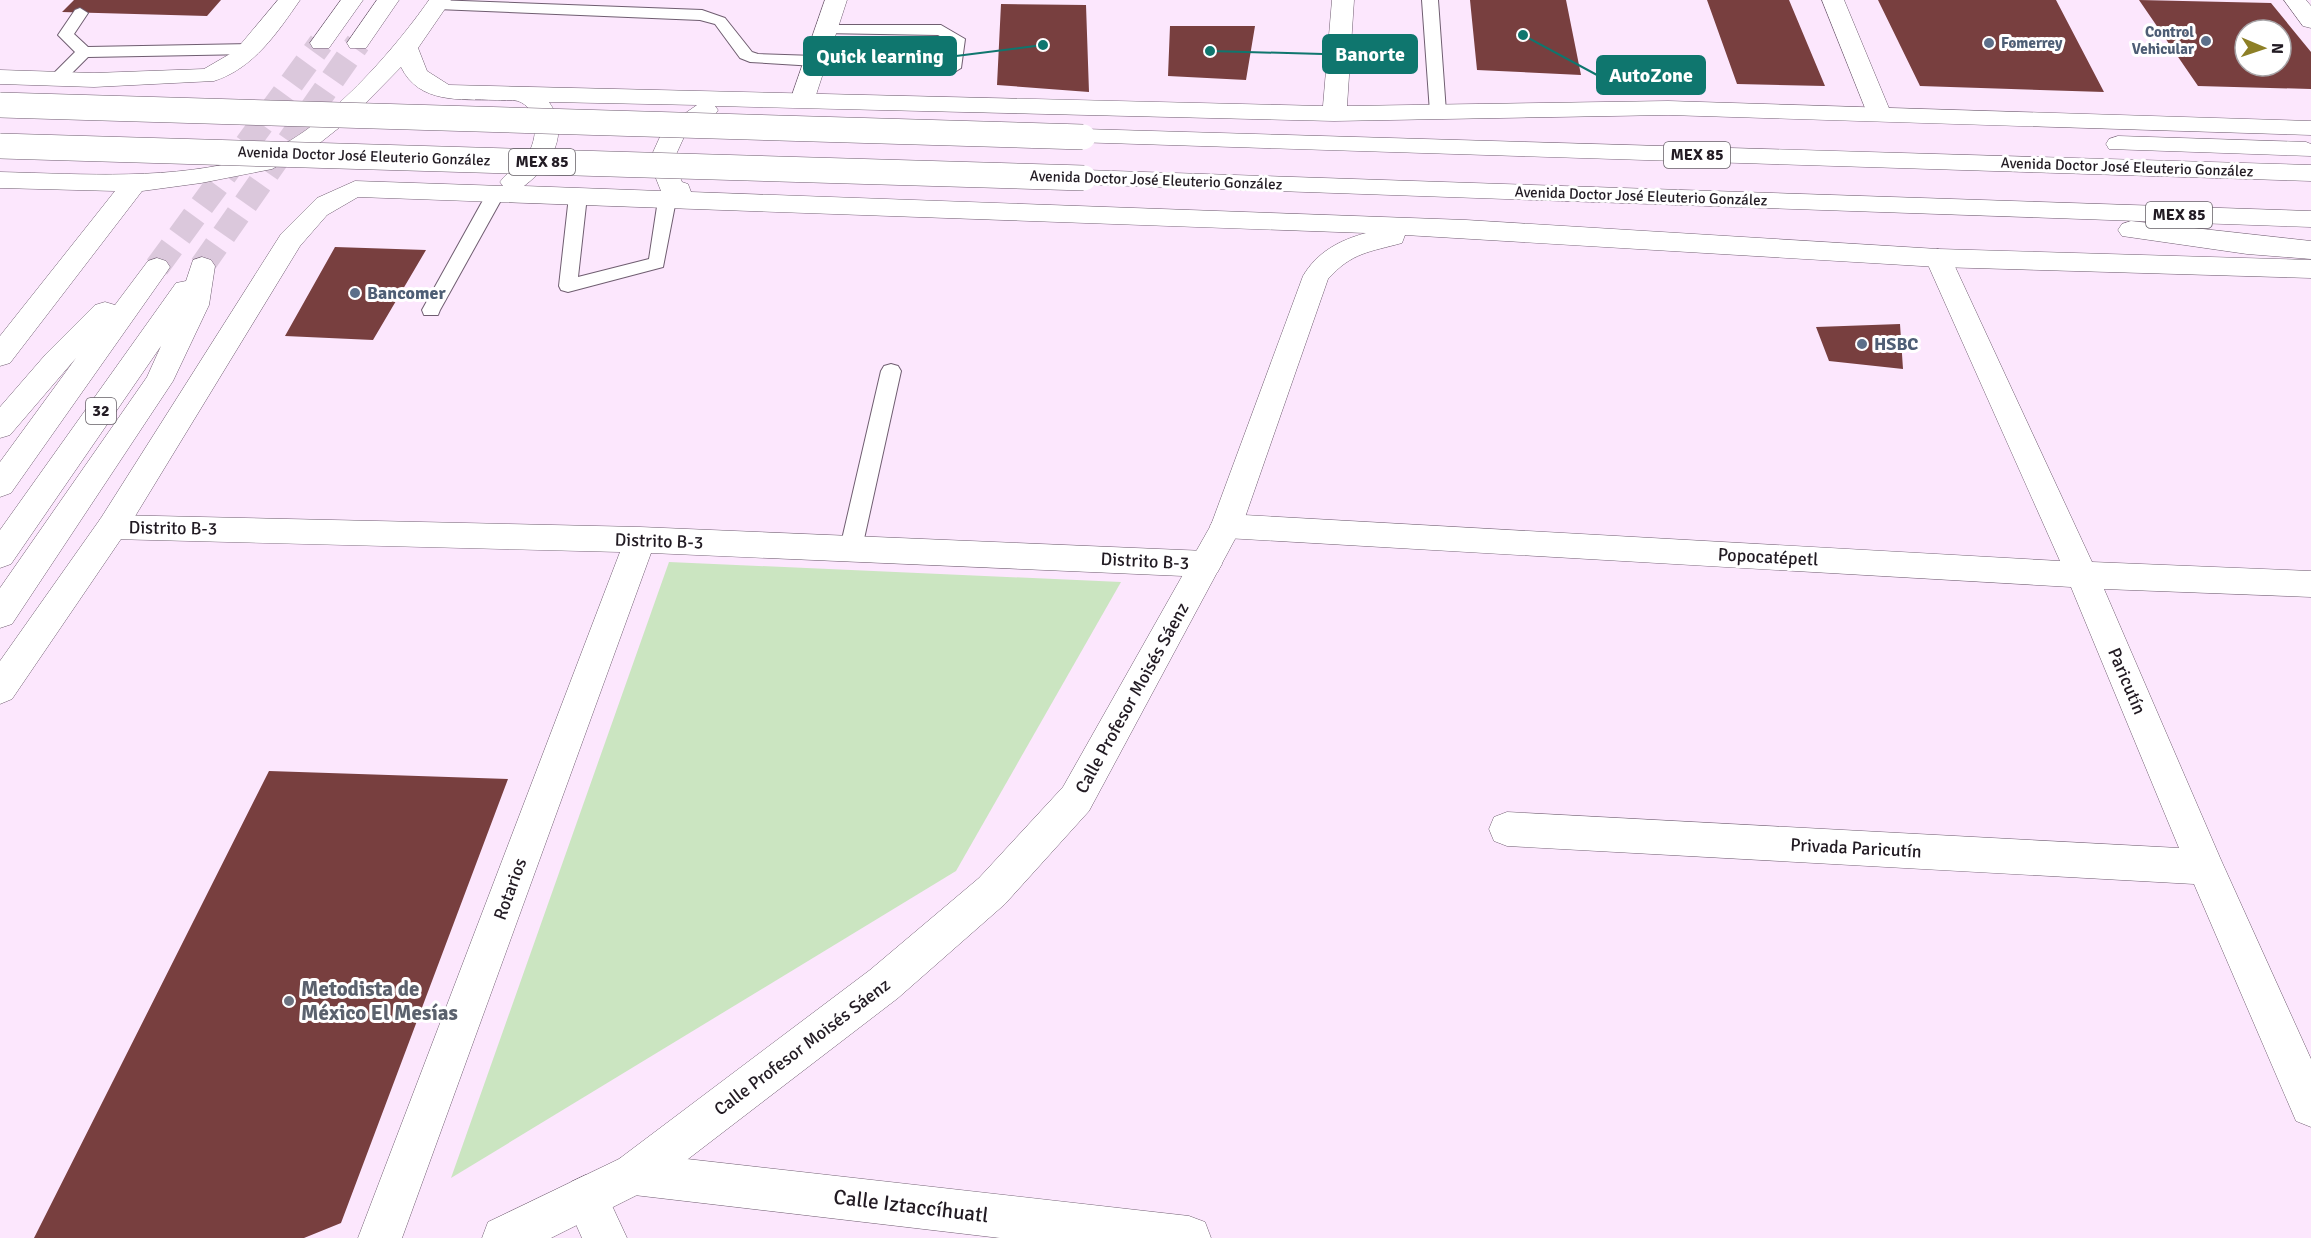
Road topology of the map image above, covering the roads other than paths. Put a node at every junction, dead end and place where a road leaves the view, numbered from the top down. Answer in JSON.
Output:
{"nodes":[{"id":1,"x":289,"y":0,"type":"edge"},
{"id":2,"x":352,"y":0,"type":"edge"},
{"id":3,"x":388,"y":0,"type":"edge"},
{"id":4,"x":836,"y":0,"type":"edge"},
{"id":5,"x":1343,"y":0,"type":"edge"},
{"id":6,"x":1430,"y":0,"type":"edge"},
{"id":7,"x":1833,"y":0,"type":"edge"},
{"id":8,"x":2295,"y":0,"type":"edge"},
{"id":9,"x":438,"y":2,"type":"edge"},
{"id":10,"x":80,"y":13,"type":"dead end"},
{"id":11,"x":2311,"y":21,"type":"edge"},
{"id":12,"x":826,"y":30,"type":"junction"},
{"id":13,"x":358,"y":42,"type":"tunnel mouth"},
{"id":14,"x":321,"y":43,"type":"tunnel mouth"},
{"id":15,"x":407,"y":48,"type":"junction"},
{"id":16,"x":251,"y":49,"type":"junction"},
{"id":17,"x":84,"y":52,"type":"junction"},
{"id":18,"x":815,"y":61,"type":"junction"},
{"id":19,"x":953,"y":68,"type":"dead end"},
{"id":20,"x":0,"y":77,"type":"edge"},
{"id":21,"x":57,"y":79,"type":"junction"},
{"id":22,"x":524,"y":94,"type":"junction"},
{"id":23,"x":745,"y":99,"type":"junction"},
{"id":24,"x":802,"y":101,"type":"junction"},
{"id":25,"x":0,"y":105,"type":"edge"},
{"id":26,"x":1438,"y":112,"type":"junction"},
{"id":27,"x":1879,"y":113,"type":"junction"},
{"id":28,"x":1334,"y":114,"type":"junction"},
{"id":29,"x":2311,"y":128,"type":"edge"},
{"id":30,"x":0,"y":146,"type":"edge"},
{"id":31,"x":2311,"y":150,"type":"edge"},
{"id":32,"x":1954,"y":162,"type":"junction"},
{"id":33,"x":2311,"y":172,"type":"edge"},
{"id":34,"x":0,"y":180,"type":"edge"},
{"id":35,"x":134,"y":184,"type":"junction"},
{"id":36,"x":496,"y":193,"type":"junction"},
{"id":37,"x":578,"y":196,"type":"junction"},
{"id":38,"x":667,"y":200,"type":"junction"},
{"id":39,"x":706,"y":202,"type":"junction"},
{"id":40,"x":2048,"y":210,"type":"junction"},
{"id":41,"x":2311,"y":219,"type":"edge"},
{"id":42,"x":1466,"y":229,"type":"junction"},
{"id":43,"x":2311,"y":250,"type":"edge"},
{"id":44,"x":1938,"y":258,"type":"junction"},
{"id":45,"x":2311,"y":269,"type":"edge"},
{"id":46,"x":431,"y":310,"type":"dead end"},
{"id":47,"x":0,"y":356,"type":"edge"},
{"id":48,"x":891,"y":371,"type":"dead end"},
{"id":49,"x":0,"y":427,"type":"edge"},
{"id":50,"x":0,"y":484,"type":"edge"},
{"id":51,"x":1226,"y":526,"type":"junction"},
{"id":52,"x":112,"y":527,"type":"junction"},
{"id":53,"x":640,"y":540,"type":"junction"},
{"id":54,"x":851,"y":548,"type":"junction"},
{"id":55,"x":0,"y":555,"type":"edge"},
{"id":56,"x":1206,"y":564,"type":"junction"},
{"id":57,"x":2082,"y":575,"type":"junction"},
{"id":58,"x":2311,"y":584,"type":"edge"},
{"id":59,"x":0,"y":614,"type":"edge"},
{"id":60,"x":0,"y":689,"type":"edge"},
{"id":61,"x":1507,"y":829,"type":"dead end"},
{"id":62,"x":2205,"y":867,"type":"junction"},
{"id":63,"x":2311,"y":1107,"type":"edge"},
{"id":64,"x":634,"y":1174,"type":"junction"},
{"id":65,"x":586,"y":1197,"type":"junction"},
{"id":66,"x":380,"y":1238,"type":"edge"},
{"id":67,"x":504,"y":1238,"type":"edge"},
{"id":68,"x":605,"y":1238,"type":"edge"},
{"id":69,"x":1189,"y":1238,"type":"edge"}],
"edges":[{"from":1,"to":16,"type":"main road"},
{"from":2,"to":14,"type":"main road"},
{"from":3,"to":13,"type":"main road"},
{"from":4,"to":12,"type":"main road"},
{"from":5,"to":28,"type":"main road"},
{"from":6,"to":26,"type":"lane"},
{"from":7,"to":27,"type":"main road"},
{"from":8,"to":11,"type":"main road"},
{"from":9,"to":15,"type":"main road"},
{"from":9,"to":18,"type":"lane"},
{"from":10,"to":17,"type":"lane"},
{"from":12,"to":18,"type":"main road"},
{"from":12,"to":19,"type":"lane"},
{"from":15,"to":22,"type":"main road"},
{"from":15,"to":35,"type":"main road"},
{"from":16,"to":17,"type":"lane"},
{"from":16,"to":21,"type":"main road"},
{"from":17,"to":21,"type":"lane"},
{"from":18,"to":24,"type":"main road"},
{"from":20,"to":21,"type":"main road"},
{"from":22,"to":23,"type":"main road"},
{"from":22,"to":36,"type":"main road"},
{"from":23,"to":24,"type":"main road"},
{"from":23,"to":39,"type":"main road"},
{"from":24,"to":28,"type":"main road"},
{"from":25,"to":32,"type":"main road","name":"Avenida Doctor José Eleuterio González","number":"MEX 85","bridge":true},
{"from":26,"to":27,"type":"main road"},
{"from":26,"to":28,"type":"main road"},
{"from":27,"to":29,"type":"main road"},
{"from":30,"to":40,"type":"main road","name":"Avenida Doctor José Eleuterio González","number":"MEX 85","bridge":true},
{"from":31,"to":32,"type":"main road"},
{"from":32,"to":33,"type":"main road","name":"Avenida Doctor José Eleuterio González","number":"MEX 85"},
{"from":34,"to":35,"type":"main road"},
{"from":35,"to":47,"type":"main road"},
{"from":36,"to":37,"type":"main road"},
{"from":36,"to":46,"type":"lane"},
{"from":36,"to":52,"type":"main road"},
{"from":37,"to":38,"type":"main road"},
{"from":37,"to":38,"type":"lane"},
{"from":38,"to":39,"type":"main road"},
{"from":39,"to":42,"type":"main road"},
{"from":40,"to":41,"type":"main road","name":"Avenida Doctor José Eleuterio González","number":"MEX 85"},
{"from":40,"to":43,"type":"main road"},
{"from":42,"to":44,"type":"main road"},
{"from":42,"to":51,"type":"main road","name":"Calle Profesor Moisés Sáenz"},
{"from":44,"to":45,"type":"main road"},
{"from":44,"to":57,"type":"main road","name":"Paricutín"},
{"from":48,"to":54,"type":"lane"},
{"from":49,"to":50,"type":"main road","number":"32"},
{"from":51,"to":56,"type":"main road","name":"Calle Profesor Moisés Sáenz"},
{"from":51,"to":57,"type":"main road","name":"Popocatépetl"},
{"from":52,"to":53,"type":"main road","name":"Distrito B-3"},
{"from":52,"to":60,"type":"main road"},
{"from":53,"to":54,"type":"main road","name":"Distrito B-3"},
{"from":53,"to":66,"type":"main road","name":"Rotarios"},
{"from":54,"to":56,"type":"main road","name":"Distrito B-3"},
{"from":55,"to":59,"type":"main road","number":"32"},
{"from":56,"to":64,"type":"main road","name":"Calle Profesor Moisés Sáenz"},
{"from":57,"to":58,"type":"main road","name":"Popocatépetl"},
{"from":57,"to":62,"type":"main road","name":"Paricutín"},
{"from":61,"to":62,"type":"main road","name":"Privada Paricutín"},
{"from":62,"to":63,"type":"main road","name":"Paricutín"},
{"from":64,"to":65,"type":"main road","name":"Calle Profesor Moisés Sáenz"},
{"from":64,"to":69,"type":"main road","name":"Calle Iztaccíhuatl"},
{"from":65,"to":67,"type":"main road","name":"Calle Profesor Moisés Sáenz"},
{"from":65,"to":68,"type":"main road"}]}
